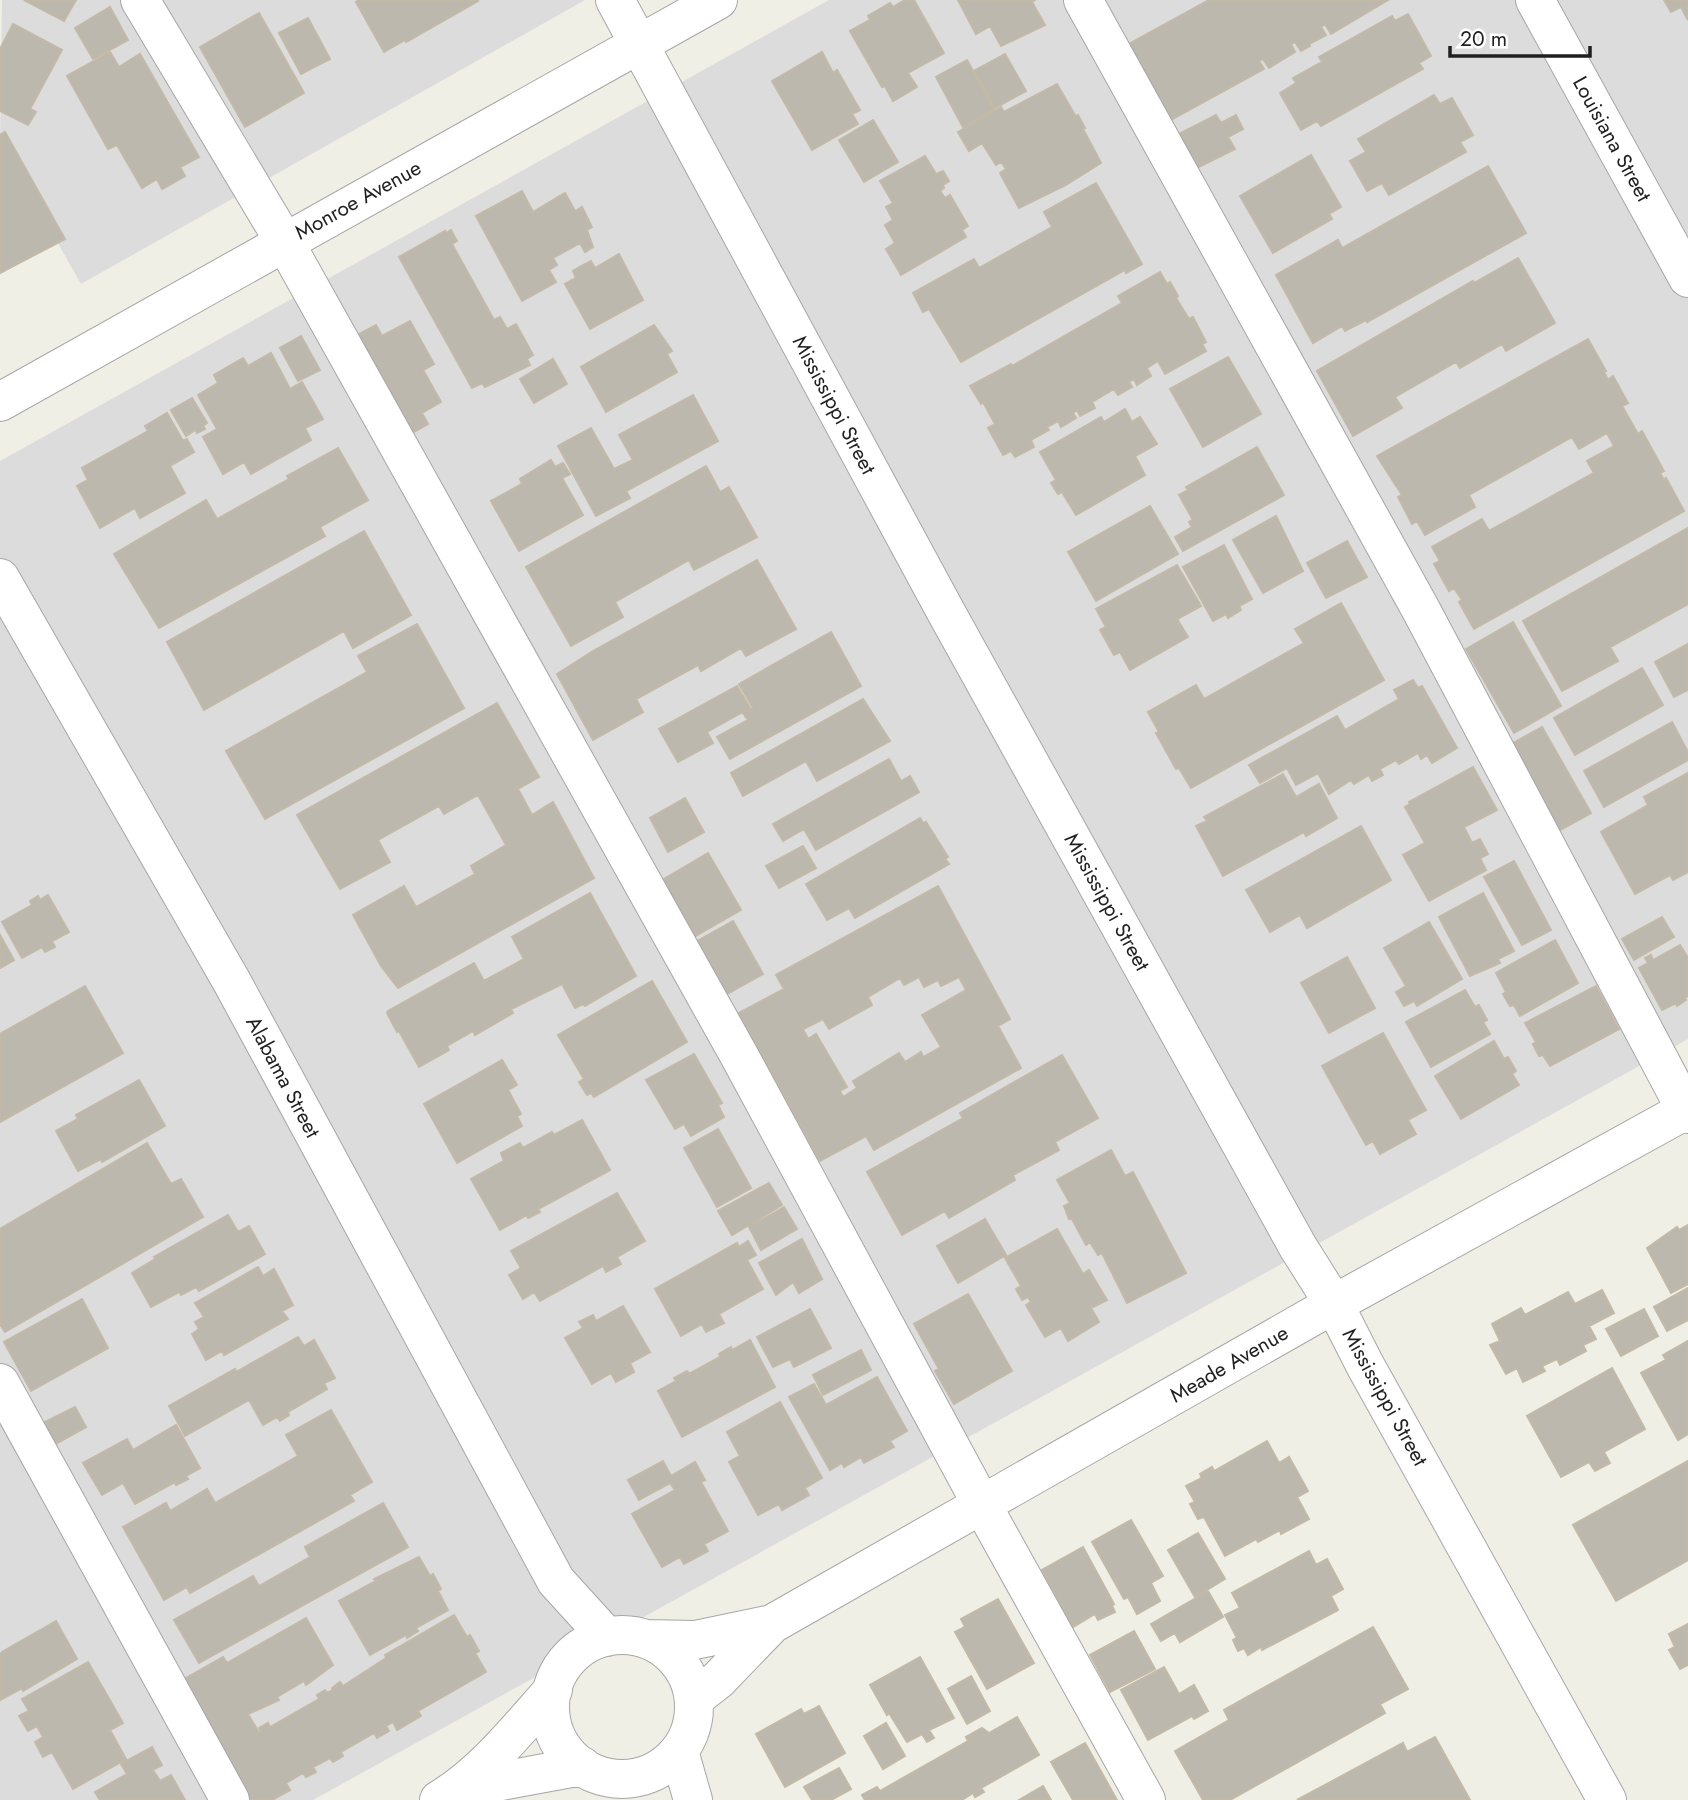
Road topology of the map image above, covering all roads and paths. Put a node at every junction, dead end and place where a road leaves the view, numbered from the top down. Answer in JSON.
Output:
{"nodes":[{"id":1,"x":140,"y":0,"type":"edge"},
{"id":2,"x":615,"y":0,"type":"edge"},
{"id":3,"x":718,"y":0,"type":"edge"},
{"id":4,"x":1083,"y":0,"type":"edge"},
{"id":5,"x":1535,"y":0,"type":"edge"},
{"id":6,"x":639,"y":44,"type":"junction"},
{"id":7,"x":284,"y":241,"type":"junction"},
{"id":8,"x":1688,"y":278,"type":"edge"},
{"id":9,"x":0,"y":402,"type":"edge"},
{"id":10,"x":0,"y":578,"type":"edge"},
{"id":11,"x":1687,"y":1111,"type":"edge"},
{"id":12,"x":1334,"y":1304,"type":"junction"},
{"id":13,"x":0,"y":1383,"type":"edge"},
{"id":14,"x":982,"y":1505,"type":"junction"},
{"id":15,"x":556,"y":1581,"type":"junction"},
{"id":16,"x":772,"y":1624,"type":"junction"},
{"id":17,"x":607,"y":1637,"type":"junction"},
{"id":18,"x":646,"y":1639,"type":"junction"},
{"id":19,"x":556,"y":1680,"type":"junction"},
{"id":20,"x":695,"y":1698,"type":"junction"},
{"id":21,"x":679,"y":1751,"type":"junction"},
{"id":22,"x":614,"y":1782,"type":"edge"},
{"id":23,"x":449,"y":1794,"type":"edge"},
{"id":24,"x":230,"y":1800,"type":"edge"},
{"id":25,"x":693,"y":1800,"type":"edge"},
{"id":26,"x":1146,"y":1800,"type":"edge"},
{"id":27,"x":1608,"y":1800,"type":"edge"}],
"edges":[{"from":1,"to":7,"type":"street"},
{"from":2,"to":6,"type":"street","name":"Mississippi Street"},
{"from":3,"to":6,"type":"street","name":"Monroe Avenue"},
{"from":4,"to":11,"type":"street"},
{"from":5,"to":8,"type":"street","name":"Louisiana Street"},
{"from":6,"to":7,"type":"street","name":"Monroe Avenue"},
{"from":6,"to":12,"type":"street","name":"Mississippi Street"},
{"from":7,"to":9,"type":"street","name":"Monroe Avenue"},
{"from":7,"to":14,"type":"street"},
{"from":10,"to":15,"type":"street","name":"Alabama Street"},
{"from":11,"to":12,"type":"street","name":"Meade Avenue"},
{"from":12,"to":14,"type":"street","name":"Meade Avenue"},
{"from":12,"to":27,"type":"street","name":"Mississippi Street"},
{"from":13,"to":24,"type":"street"},
{"from":14,"to":16,"type":"street","name":"Meade Avenue"},
{"from":14,"to":26,"type":"street"},
{"from":15,"to":17,"type":"street","name":"Alabama Street"},
{"from":15,"to":19,"type":"street","name":"Alabama Street"},
{"from":16,"to":18,"type":"street","name":"Meade Avenue"},
{"from":16,"to":20,"type":"street","name":"Meade Avenue"},
{"from":17,"to":18,"type":"street"},
{"from":17,"to":19,"type":"street"},
{"from":18,"to":20,"type":"street"},
{"from":19,"to":22,"type":"street"},
{"from":19,"to":23,"type":"street"},
{"from":20,"to":21,"type":"street"},
{"from":21,"to":22,"type":"street"},
{"from":21,"to":25,"type":"street"},
{"from":22,"to":23,"type":"street"}]}
